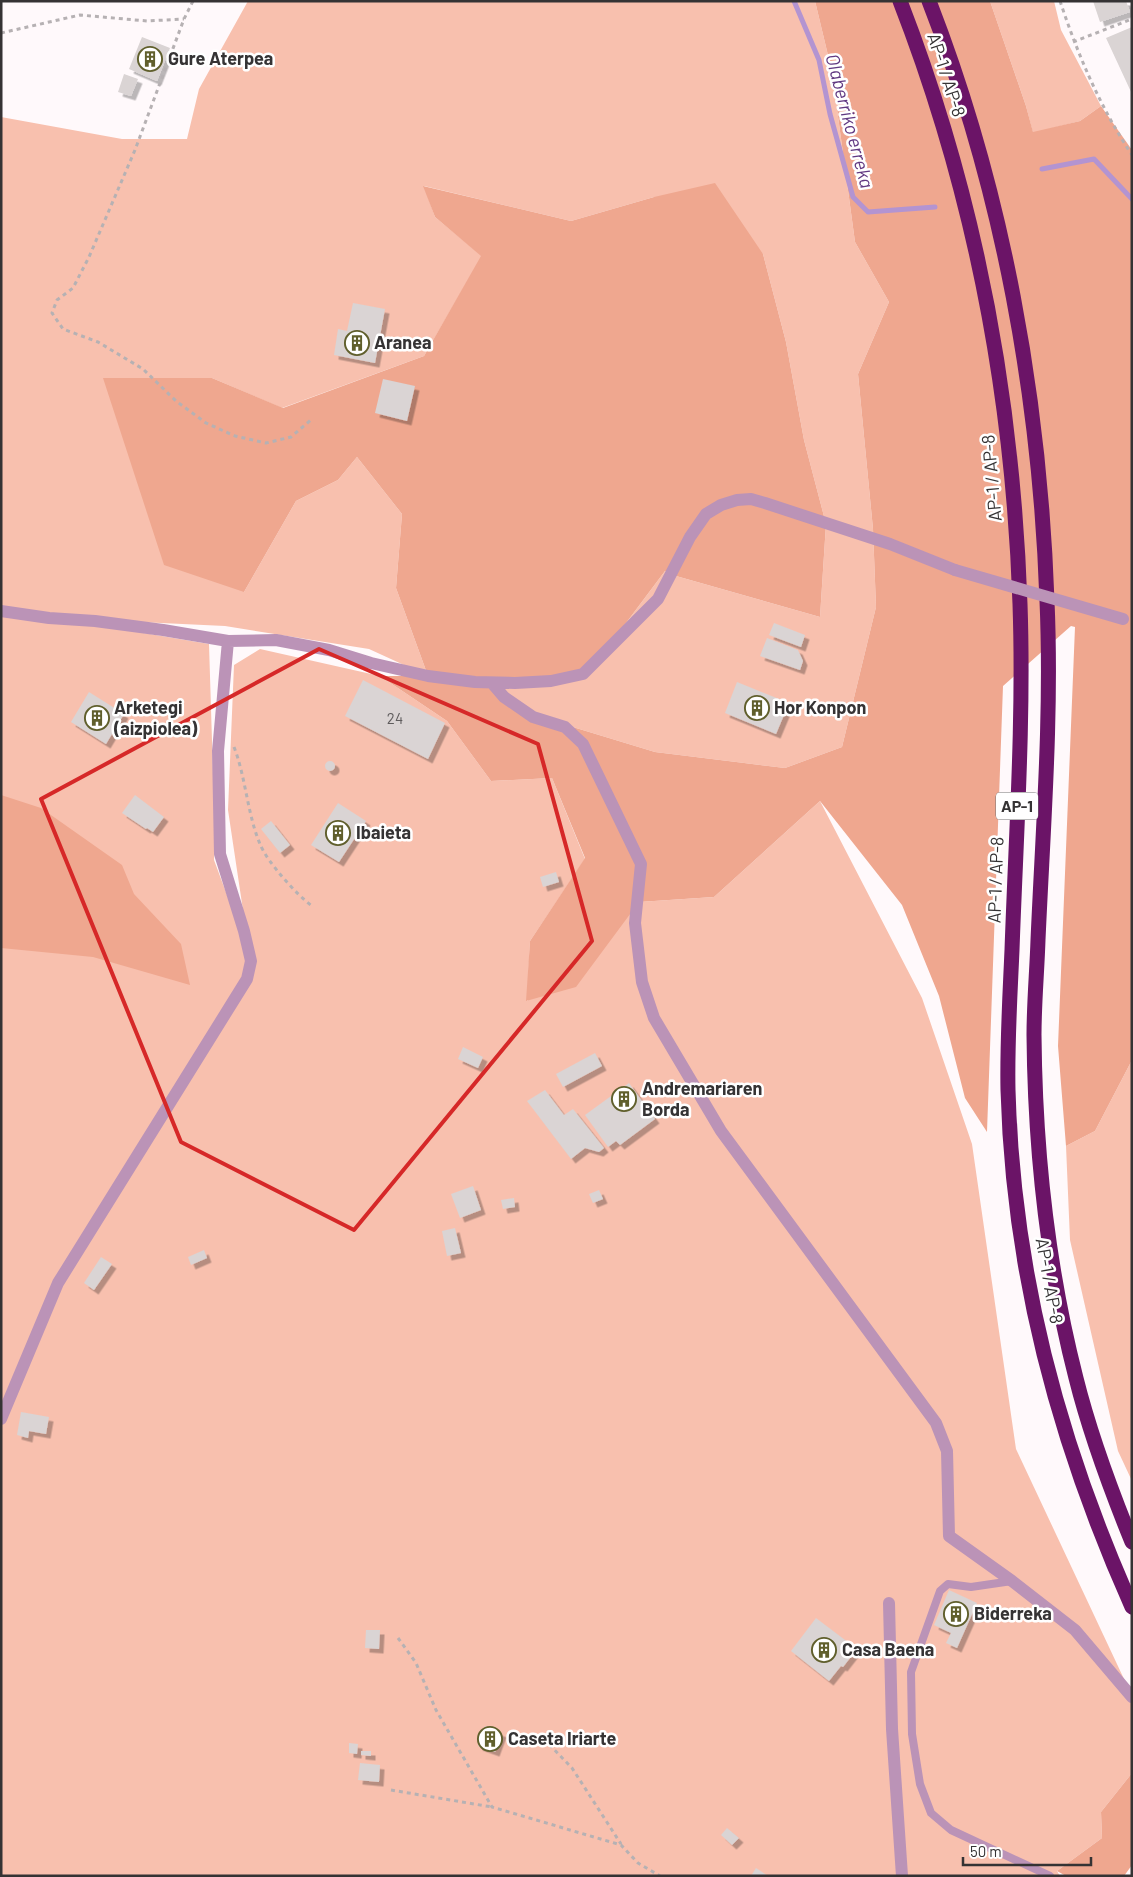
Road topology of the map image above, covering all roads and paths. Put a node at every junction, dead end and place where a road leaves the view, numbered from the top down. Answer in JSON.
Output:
{"nodes":[{"id":1,"x":193,"y":1,"type":"edge"},
{"id":2,"x":900,"y":1,"type":"edge"},
{"id":3,"x":929,"y":1,"type":"edge"},
{"id":4,"x":1060,"y":1,"type":"edge"},
{"id":5,"x":184,"y":19,"type":"junction"},
{"id":6,"x":1132,"y":19,"type":"edge"},
{"id":7,"x":1,"y":33,"type":"edge"},
{"id":8,"x":1073,"y":42,"type":"junction"},
{"id":9,"x":1130,"y":148,"type":"edge"},
{"id":10,"x":1132,"y":155,"type":"edge"},
{"id":11,"x":312,"y":419,"type":"dead end"},
{"id":12,"x":1,"y":611,"type":"edge"},
{"id":13,"x":1127,"y":619,"type":"edge"},
{"id":14,"x":228,"y":641,"type":"junction"},
{"id":15,"x":492,"y":683,"type":"junction"},
{"id":16,"x":219,"y":732,"type":"junction"},
{"id":17,"x":312,"y":906,"type":"dead end"},
{"id":18,"x":1,"y":1419,"type":"edge"},
{"id":19,"x":1132,"y":1542,"type":"edge"},
{"id":20,"x":1012,"y":1581,"type":"junction"},
{"id":21,"x":889,"y":1603,"type":"dead end"},
{"id":22,"x":1132,"y":1607,"type":"edge"},
{"id":23,"x":398,"y":1638,"type":"dead end"},
{"id":24,"x":1132,"y":1697,"type":"edge"},
{"id":25,"x":513,"y":1734,"type":"dead end"},
{"id":26,"x":391,"y":1790,"type":"dead end"},
{"id":27,"x":492,"y":1807,"type":"junction"},
{"id":28,"x":621,"y":1845,"type":"junction"},
{"id":29,"x":660,"y":1876,"type":"edge"},
{"id":30,"x":902,"y":1876,"type":"edge"},
{"id":31,"x":1050,"y":1876,"type":"edge"}],
"edges":[{"from":1,"to":5,"type":"path"},
{"from":2,"to":22,"type":"highway","name":"AP-1 / AP-8","number":"AP-1"},
{"from":3,"to":19,"type":"highway","name":"AP-1 / AP-8","number":"AP-1"},
{"from":4,"to":8,"type":"path"},
{"from":5,"to":7,"type":"path"},
{"from":5,"to":11,"type":"path"},
{"from":6,"to":8,"type":"path"},
{"from":8,"to":9,"type":"path"},
{"from":9,"to":10,"type":"path"},
{"from":12,"to":14,"type":"street"},
{"from":13,"to":15,"type":"street","bridge":true},
{"from":14,"to":15,"type":"street"},
{"from":14,"to":16,"type":"street"},
{"from":15,"to":20,"type":"street"},
{"from":16,"to":17,"type":"path"},
{"from":16,"to":18,"type":"street"},
{"from":20,"to":24,"type":"street"},
{"from":20,"to":31,"type":"lane"},
{"from":21,"to":30,"type":"street"},
{"from":23,"to":27,"type":"path"},
{"from":25,"to":28,"type":"path"},
{"from":26,"to":27,"type":"path"},
{"from":27,"to":28,"type":"path"},
{"from":28,"to":29,"type":"path"}]}
